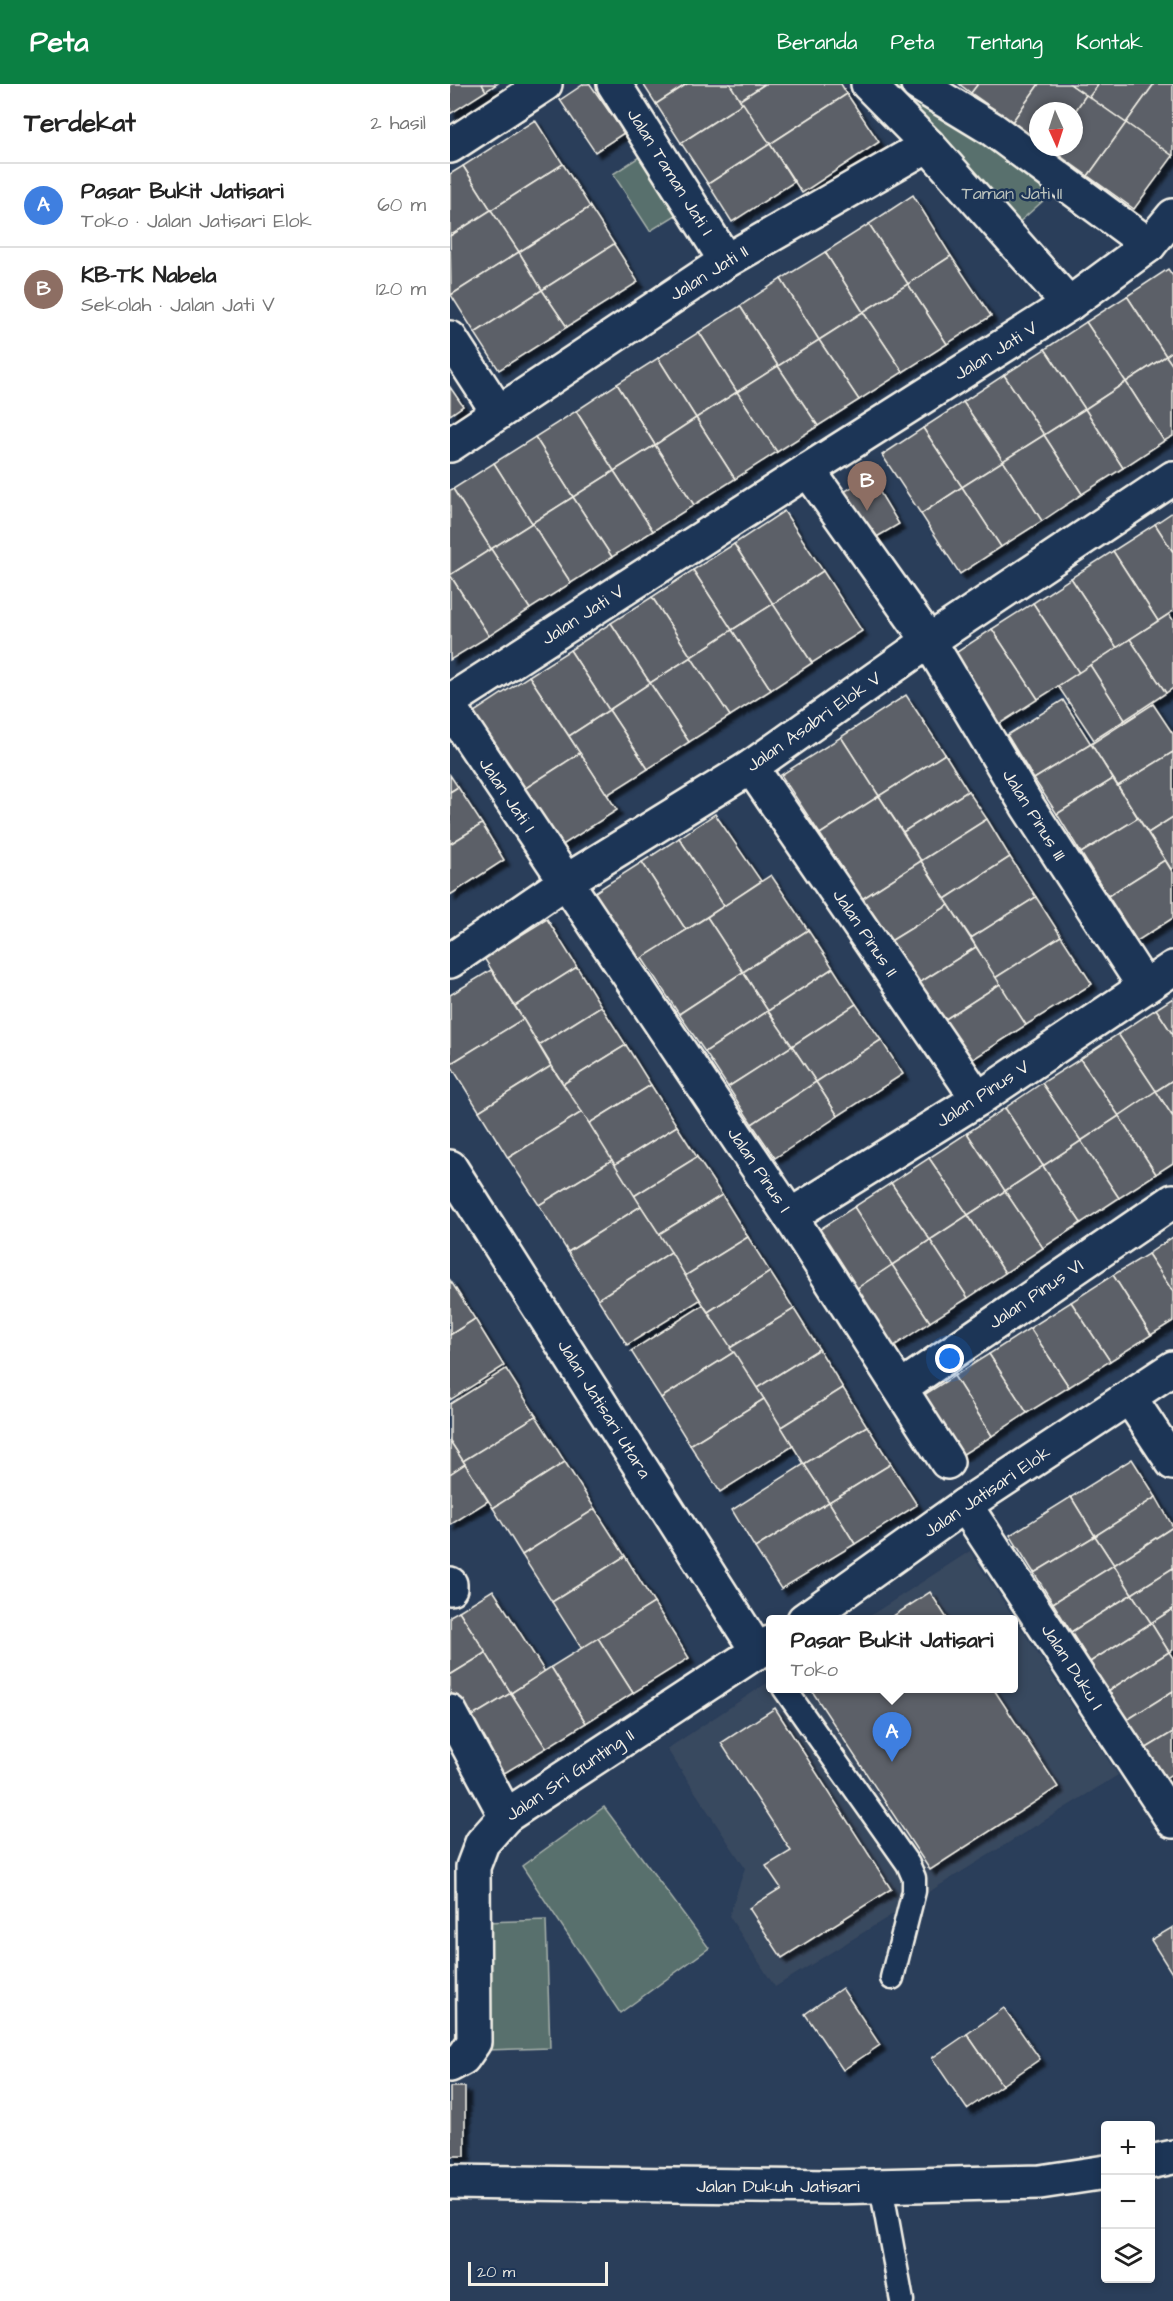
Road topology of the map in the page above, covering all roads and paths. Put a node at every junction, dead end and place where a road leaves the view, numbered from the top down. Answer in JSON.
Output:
{"nodes":[{"id":1,"x":545,"y":84,"type":"edge"},
{"id":2,"x":614,"y":84,"type":"edge"},
{"id":3,"x":868,"y":84,"type":"edge"},
{"id":4,"x":918,"y":84,"type":"edge"},
{"id":5,"x":928,"y":145,"type":"junction"},
{"id":6,"x":450,"y":146,"type":"edge"},
{"id":7,"x":1173,"y":216,"type":"edge"},
{"id":8,"x":1149,"y":245,"type":"junction"},
{"id":9,"x":726,"y":261,"type":"junction"},
{"id":10,"x":1069,"y":304,"type":"junction"},
{"id":11,"x":450,"y":338,"type":"edge"},
{"id":12,"x":498,"y":412,"type":"junction"},
{"id":13,"x":450,"y":445,"type":"edge"},
{"id":14,"x":808,"y":470,"type":"junction"},
{"id":15,"x":1173,"y":478,"type":"edge"},
{"id":16,"x":929,"y":641,"type":"junction"},
{"id":17,"x":450,"y":701,"type":"edge"},
{"id":18,"x":450,"y":708,"type":"edge"},
{"id":19,"x":752,"y":767,"type":"junction"},
{"id":20,"x":565,"y":882,"type":"junction"},
{"id":21,"x":450,"y":961,"type":"edge"},
{"id":22,"x":1173,"y":968,"type":"edge"},
{"id":23,"x":1144,"y":986,"type":"junction"},
{"id":24,"x":978,"y":1099,"type":"junction"},
{"id":25,"x":450,"y":1167,"type":"edge"},
{"id":26,"x":1173,"y":1200,"type":"edge"},
{"id":27,"x":790,"y":1216,"type":"junction"},
{"id":28,"x":1173,"y":1368,"type":"edge"},
{"id":29,"x":900,"y":1388,"type":"junction"},
{"id":30,"x":1130,"y":1398,"type":"junction"},
{"id":31,"x":947,"y":1462,"type":"dead end"},
{"id":32,"x":1173,"y":1463,"type":"edge"},
{"id":33,"x":965,"y":1505,"type":"junction"},
{"id":34,"x":811,"y":1615,"type":"edge"},
{"id":35,"x":766,"y":1655,"type":"edge"},
{"id":36,"x":787,"y":1693,"type":"edge"},
{"id":37,"x":450,"y":1712,"type":"edge"},
{"id":38,"x":1168,"y":1803,"type":"edge"},
{"id":39,"x":506,"y":1815,"type":"junction"},
{"id":40,"x":892,"y":1978,"type":"dead end"},
{"id":41,"x":457,"y":2062,"type":"edge"},
{"id":42,"x":1173,"y":2157,"type":"edge"},
{"id":43,"x":1155,"y":2161,"type":"edge"},
{"id":44,"x":1101,"y":2173,"type":"edge"},
{"id":45,"x":450,"y":2182,"type":"edge"},
{"id":46,"x":881,"y":2186,"type":"junction"},
{"id":47,"x":902,"y":2301,"type":"edge"}],
"edges":[{"from":1,"to":6,"type":"street"},
{"from":2,"to":9,"type":"street","name":"Jalan Taman Jati I"},
{"from":3,"to":5,"type":"street"},
{"from":4,"to":8,"type":"street"},
{"from":5,"to":9,"type":"street","name":"Jalan Jati II"},
{"from":5,"to":10,"type":"street"},
{"from":7,"to":8,"type":"street","name":"Jalan Jati V"},
{"from":8,"to":10,"type":"street","name":"Jalan Jati V"},
{"from":9,"to":12,"type":"street","name":"Jalan Jati II"},
{"from":10,"to":14,"type":"street","name":"Jalan Jati V"},
{"from":11,"to":12,"type":"street"},
{"from":12,"to":13,"type":"street","name":"Jalan Jati II"},
{"from":14,"to":16,"type":"street"},
{"from":14,"to":17,"type":"street","name":"Jalan Jati V"},
{"from":15,"to":16,"type":"street","name":"Jalan Asabri Elok V"},
{"from":16,"to":19,"type":"street","name":"Jalan Asabri Elok V"},
{"from":16,"to":23,"type":"street","name":"Jalan Pinus III"},
{"from":18,"to":20,"type":"street","name":"Jalan Jati I"},
{"from":19,"to":20,"type":"street","name":"Jalan Asabri Elok V"},
{"from":19,"to":24,"type":"street","name":"Jalan Pinus II"},
{"from":20,"to":21,"type":"street","name":"Jalan Asabri Elok V"},
{"from":20,"to":27,"type":"street","name":"Jalan Pinus I"},
{"from":22,"to":23,"type":"street","name":"Jalan Pinus V"},
{"from":23,"to":24,"type":"street","name":"Jalan Pinus V"},
{"from":24,"to":27,"type":"street","name":"Jalan Pinus V"},
{"from":25,"to":35,"type":"street","name":"Jalan Jatisari Utara"},
{"from":26,"to":29,"type":"street","name":"Jalan Pinus VI"},
{"from":27,"to":29,"type":"street","name":"Jalan Pinus I"},
{"from":28,"to":30,"type":"street","name":"Jalan Jatisari Elok"},
{"from":29,"to":31,"type":"street","name":"Jalan Pinus I"},
{"from":30,"to":32,"type":"street"},
{"from":30,"to":33,"type":"street","name":"Jalan Jatisari Elok"},
{"from":33,"to":34,"type":"street","name":"Jalan Jatisari Elok"},
{"from":33,"to":38,"type":"street","name":"Jalan Duku I"},
{"from":35,"to":39,"type":"street","name":"Jalan Sri Gunting II"},
{"from":36,"to":40,"type":"lane"},
{"from":37,"to":39,"type":"street"},
{"from":39,"to":41,"type":"street","name":"Jalan Sri Gunting II"},
{"from":42,"to":43,"type":"street"},
{"from":44,"to":46,"type":"street","name":"Jalan Dukuh Jatisari"},
{"from":45,"to":46,"type":"street","name":"Jalan Dukuh Jatisari"},
{"from":46,"to":47,"type":"lane"}]}
